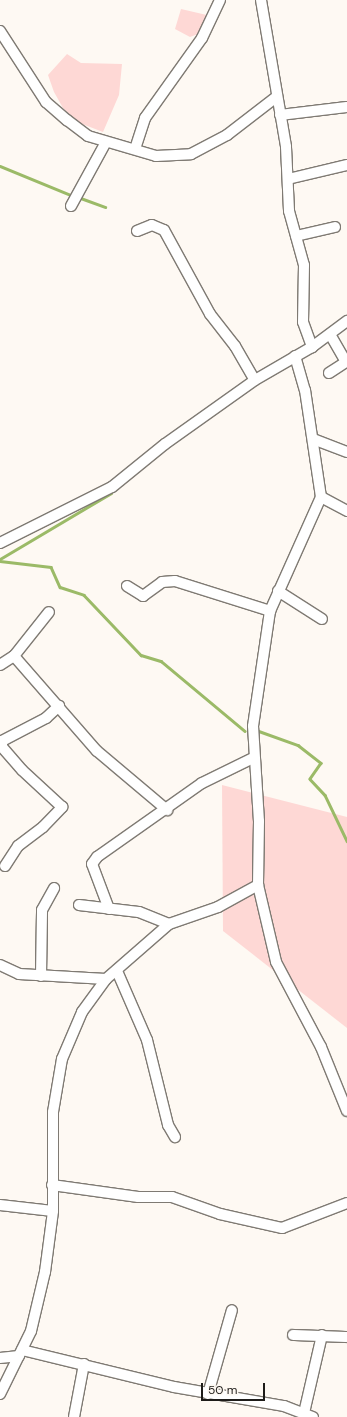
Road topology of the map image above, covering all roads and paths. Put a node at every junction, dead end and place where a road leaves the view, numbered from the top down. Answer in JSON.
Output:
{"nodes":[{"id":1,"x":220,"y":0,"type":"edge"},
{"id":2,"x":261,"y":0,"type":"edge"},
{"id":3,"x":0,"y":31,"type":"edge"},
{"id":4,"x":275,"y":98,"type":"junction"},
{"id":5,"x":347,"y":107,"type":"edge"},
{"id":6,"x":280,"y":115,"type":"junction"},
{"id":7,"x":106,"y":142,"type":"junction"},
{"id":8,"x":135,"y":149,"type":"junction"},
{"id":9,"x":347,"y":165,"type":"edge"},
{"id":10,"x":288,"y":179,"type":"junction"},
{"id":11,"x":71,"y":206,"type":"dead end"},
{"id":12,"x":335,"y":227,"type":"dead end"},
{"id":13,"x":137,"y":231,"type":"dead end"},
{"id":14,"x":296,"y":236,"type":"junction"},
{"id":15,"x":347,"y":321,"type":"edge"},
{"id":16,"x":330,"y":334,"type":"junction"},
{"id":17,"x":312,"y":347,"type":"junction"},
{"id":18,"x":295,"y":356,"type":"junction"},
{"id":19,"x":329,"y":373,"type":"dead end"},
{"id":20,"x":255,"y":380,"type":"junction"},
{"id":21,"x":314,"y":439,"type":"junction"},
{"id":22,"x":347,"y":452,"type":"edge"},
{"id":23,"x":321,"y":497,"type":"junction"},
{"id":24,"x":347,"y":511,"type":"edge"},
{"id":25,"x":0,"y":543,"type":"edge"},
{"id":26,"x":127,"y":586,"type":"dead end"},
{"id":27,"x":278,"y":591,"type":"junction"},
{"id":28,"x":270,"y":611,"type":"junction"},
{"id":29,"x":49,"y":612,"type":"dead end"},
{"id":30,"x":322,"y":618,"type":"dead end"},
{"id":31,"x":14,"y":656,"type":"junction"},
{"id":32,"x":0,"y":665,"type":"edge"},
{"id":33,"x":59,"y":706,"type":"junction"},
{"id":34,"x":253,"y":758,"type":"junction"},
{"id":35,"x":167,"y":810,"type":"junction"},
{"id":36,"x":5,"y":866,"type":"dead end"},
{"id":37,"x":258,"y":885,"type":"junction"},
{"id":38,"x":54,"y":888,"type":"dead end"},
{"id":39,"x":79,"y":905,"type":"dead end"},
{"id":40,"x":109,"y":909,"type":"junction"},
{"id":41,"x":168,"y":924,"type":"junction"},
{"id":42,"x":0,"y":965,"type":"edge"},
{"id":43,"x":117,"y":971,"type":"junction"},
{"id":44,"x":41,"y":976,"type":"junction"},
{"id":45,"x":106,"y":979,"type":"junction"},
{"id":46,"x":347,"y":1111,"type":"edge"},
{"id":47,"x":174,"y":1136,"type":"dead end"},
{"id":48,"x":52,"y":1185,"type":"junction"},
{"id":49,"x":347,"y":1203,"type":"edge"},
{"id":50,"x":0,"y":1205,"type":"edge"},
{"id":51,"x":53,"y":1211,"type":"junction"},
{"id":52,"x":232,"y":1310,"type":"dead end"},
{"id":53,"x":293,"y":1335,"type":"dead end"},
{"id":54,"x":322,"y":1335,"type":"junction"},
{"id":55,"x":347,"y":1337,"type":"edge"},
{"id":56,"x":21,"y":1353,"type":"junction"},
{"id":57,"x":0,"y":1358,"type":"edge"},
{"id":58,"x":84,"y":1364,"type":"junction"},
{"id":59,"x":0,"y":1394,"type":"edge"},
{"id":60,"x":208,"y":1394,"type":"junction"},
{"id":61,"x":308,"y":1415,"type":"edge"},
{"id":62,"x":74,"y":1417,"type":"edge"}],
"edges":[{"from":1,"to":8,"type":"street"},
{"from":2,"to":4,"type":"street"},
{"from":3,"to":7,"type":"street"},
{"from":4,"to":6,"type":"street"},
{"from":4,"to":8,"type":"street"},
{"from":5,"to":6,"type":"street"},
{"from":6,"to":10,"type":"street"},
{"from":7,"to":8,"type":"street"},
{"from":7,"to":11,"type":"street"},
{"from":9,"to":10,"type":"street"},
{"from":10,"to":14,"type":"street"},
{"from":12,"to":14,"type":"street"},
{"from":13,"to":20,"type":"street"},
{"from":14,"to":17,"type":"street"},
{"from":15,"to":16,"type":"street"},
{"from":16,"to":17,"type":"street"},
{"from":16,"to":19,"type":"street"},
{"from":17,"to":18,"type":"street"},
{"from":18,"to":20,"type":"street"},
{"from":18,"to":21,"type":"street"},
{"from":20,"to":25,"type":"street"},
{"from":21,"to":22,"type":"street"},
{"from":21,"to":23,"type":"street"},
{"from":23,"to":24,"type":"street"},
{"from":23,"to":27,"type":"street"},
{"from":26,"to":28,"type":"street"},
{"from":27,"to":28,"type":"street"},
{"from":27,"to":30,"type":"street"},
{"from":28,"to":34,"type":"street"},
{"from":29,"to":31,"type":"street"},
{"from":31,"to":32,"type":"street"},
{"from":31,"to":33,"type":"street"},
{"from":33,"to":35,"type":"street"},
{"from":33,"to":36,"type":"street"},
{"from":34,"to":35,"type":"street"},
{"from":34,"to":37,"type":"street"},
{"from":35,"to":40,"type":"street"},
{"from":37,"to":41,"type":"street"},
{"from":37,"to":46,"type":"street"},
{"from":38,"to":44,"type":"street"},
{"from":39,"to":40,"type":"street"},
{"from":40,"to":41,"type":"street"},
{"from":41,"to":43,"type":"street"},
{"from":42,"to":44,"type":"street"},
{"from":43,"to":45,"type":"street"},
{"from":43,"to":47,"type":"street"},
{"from":44,"to":45,"type":"street"},
{"from":45,"to":48,"type":"street"},
{"from":48,"to":49,"type":"street"},
{"from":48,"to":51,"type":"street"},
{"from":50,"to":51,"type":"street"},
{"from":51,"to":56,"type":"street"},
{"from":52,"to":60,"type":"street"},
{"from":53,"to":54,"type":"street"},
{"from":54,"to":55,"type":"street"},
{"from":54,"to":61,"type":"street"},
{"from":56,"to":57,"type":"street"},
{"from":56,"to":58,"type":"street"},
{"from":56,"to":59,"type":"street"},
{"from":58,"to":60,"type":"street"},
{"from":58,"to":62,"type":"street"},
{"from":60,"to":61,"type":"street"}]}
